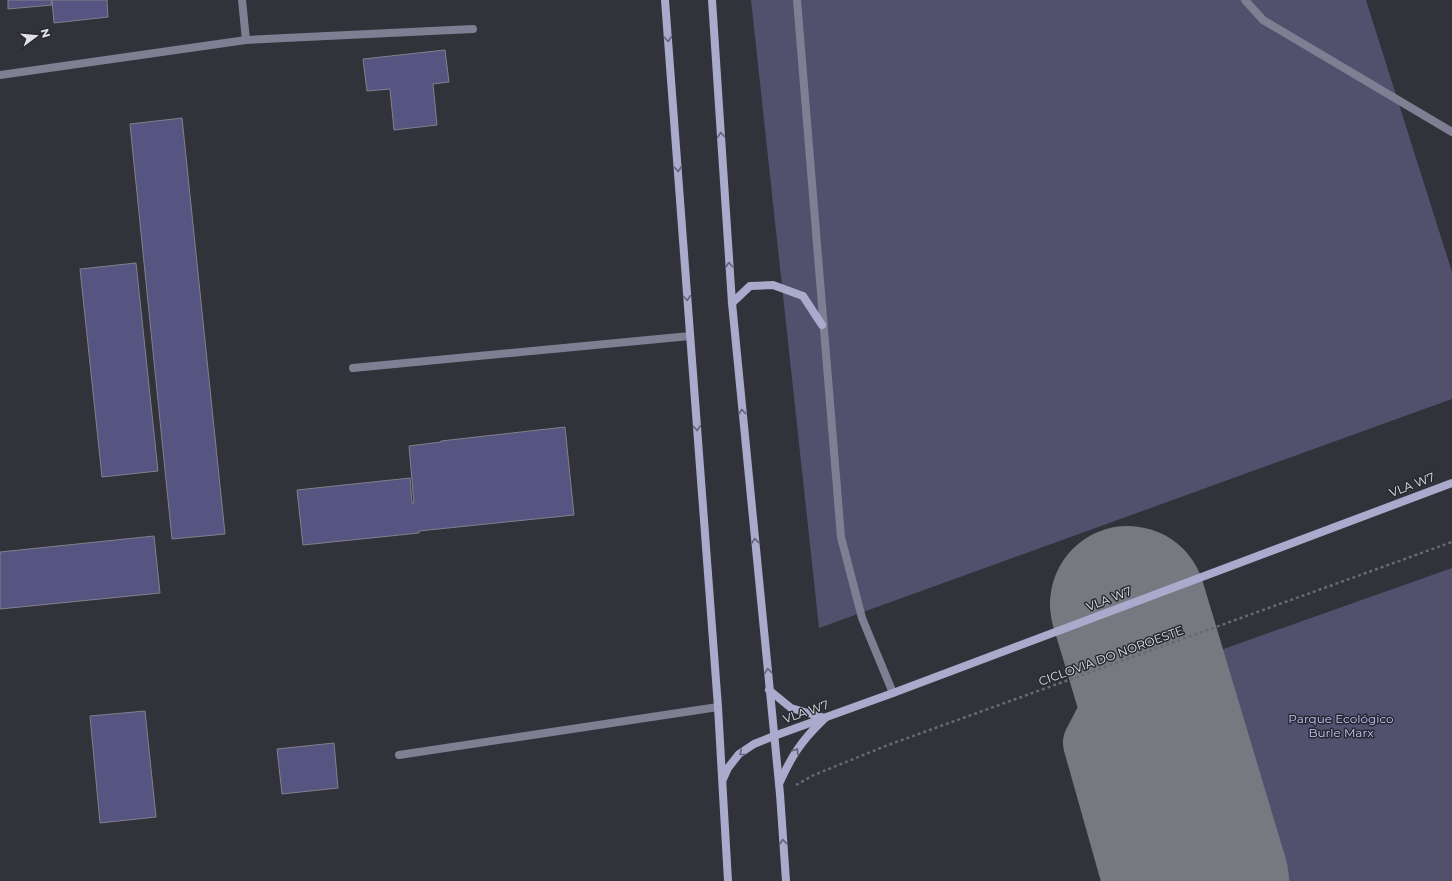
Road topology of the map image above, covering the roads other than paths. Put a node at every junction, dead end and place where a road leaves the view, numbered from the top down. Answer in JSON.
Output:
{"nodes":[{"id":1,"x":242,"y":0,"type":"edge"},
{"id":2,"x":665,"y":0,"type":"edge"},
{"id":3,"x":712,"y":0,"type":"edge"},
{"id":4,"x":797,"y":0,"type":"edge"},
{"id":5,"x":1245,"y":0,"type":"edge"},
{"id":6,"x":473,"y":29,"type":"dead end"},
{"id":7,"x":246,"y":40,"type":"junction"},
{"id":8,"x":0,"y":75,"type":"edge"},
{"id":9,"x":1452,"y":132,"type":"edge"},
{"id":10,"x":732,"y":303,"type":"junction"},
{"id":11,"x":822,"y":325,"type":"junction"},
{"id":12,"x":690,"y":336,"type":"junction"},
{"id":13,"x":353,"y":368,"type":"dead end"},
{"id":14,"x":1452,"y":483,"type":"edge"},
{"id":15,"x":769,"y":690,"type":"junction"},
{"id":16,"x":893,"y":693,"type":"junction"},
{"id":17,"x":718,"y":707,"type":"junction"},
{"id":18,"x":824,"y":718,"type":"junction"},
{"id":19,"x":774,"y":736,"type":"junction"},
{"id":20,"x":399,"y":755,"type":"dead end"},
{"id":21,"x":722,"y":783,"type":"junction"},
{"id":22,"x":779,"y":785,"type":"junction"},
{"id":23,"x":728,"y":881,"type":"edge"},
{"id":24,"x":786,"y":881,"type":"edge"}],
"edges":[{"from":1,"to":7,"type":"street"},
{"from":2,"to":12,"type":"main road","one_way":true},
{"from":10,"to":3,"type":"main road","one_way":true},
{"from":4,"to":11,"type":"street"},
{"from":5,"to":9,"type":"street"},
{"from":6,"to":7,"type":"street"},
{"from":7,"to":8,"type":"street"},
{"from":10,"to":11,"type":"main road"},
{"from":15,"to":10,"type":"main road","one_way":true},
{"from":11,"to":16,"type":"street"},
{"from":12,"to":13,"type":"street"},
{"from":12,"to":17,"type":"main road","one_way":true},
{"from":14,"to":16,"type":"main road","name":"VLA W7"},
{"from":15,"to":18,"type":"main road"},
{"from":15,"to":19,"type":"main road"},
{"from":16,"to":18,"type":"main road","name":"VLA W7"},
{"from":17,"to":20,"type":"street"},
{"from":17,"to":21,"type":"main road"},
{"from":18,"to":19,"type":"main road","name":"VLA W7"},
{"from":22,"to":18,"type":"main road","one_way":true},
{"from":19,"to":21,"type":"main road","name":"VLA W7","one_way":true},
{"from":19,"to":22,"type":"main road"},
{"from":21,"to":23,"type":"main road"},
{"from":24,"to":22,"type":"main road","one_way":true}]}
